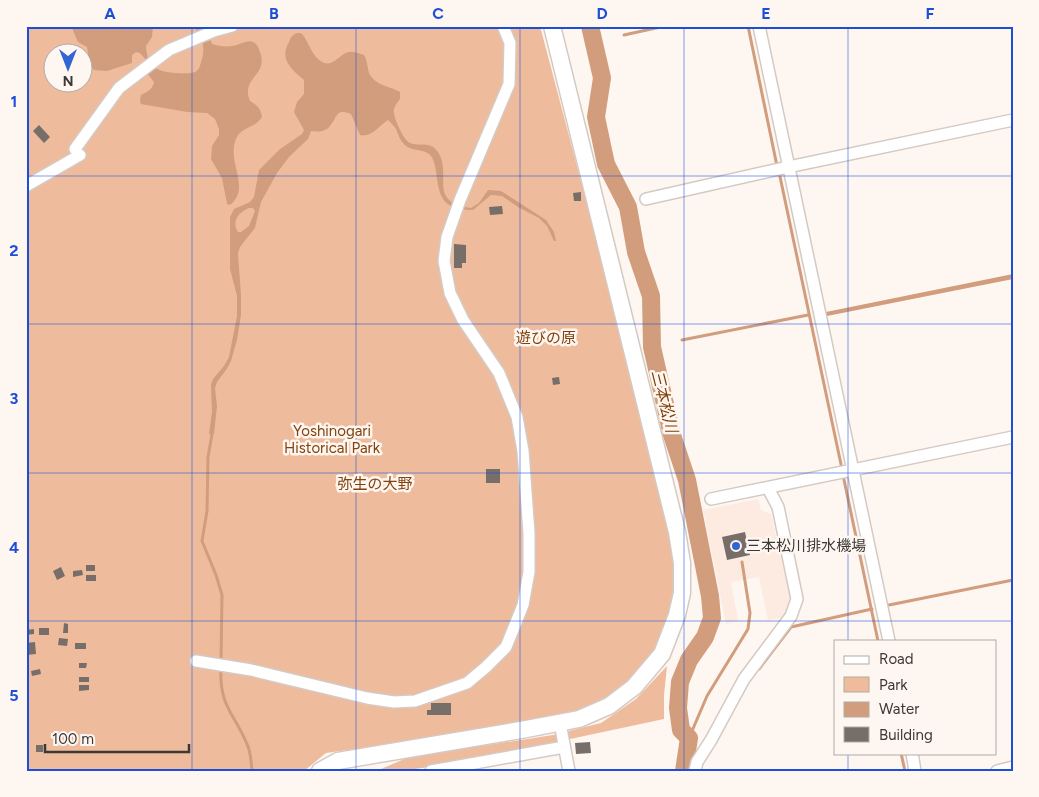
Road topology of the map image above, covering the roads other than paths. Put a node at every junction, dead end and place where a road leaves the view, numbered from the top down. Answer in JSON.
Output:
{"nodes":[{"id":1,"x":232,"y":26,"type":"edge"},
{"id":2,"x":503,"y":26,"type":"edge"},
{"id":3,"x":552,"y":26,"type":"edge"},
{"id":4,"x":759,"y":26,"type":"edge"},
{"id":5,"x":1013,"y":120,"type":"edge"},
{"id":6,"x":781,"y":168,"type":"junction"},
{"id":7,"x":26,"y":186,"type":"edge"},
{"id":8,"x":646,"y":199,"type":"dead end"},
{"id":9,"x":1013,"y":437,"type":"edge"},
{"id":10,"x":847,"y":471,"type":"junction"},
{"id":11,"x":768,"y":488,"type":"junction"},
{"id":12,"x":711,"y":499,"type":"dead end"},
{"id":13,"x":889,"y":640,"type":"edge"},
{"id":14,"x":196,"y":661,"type":"dead end"},
{"id":15,"x":560,"y":723,"type":"junction"},
{"id":16,"x":564,"y":747,"type":"junction"},
{"id":17,"x":912,"y":754,"type":"edge"},
{"id":18,"x":1013,"y":767,"type":"edge"},
{"id":19,"x":320,"y":771,"type":"edge"},
{"id":20,"x":431,"y":771,"type":"edge"},
{"id":21,"x":569,"y":771,"type":"edge"},
{"id":22,"x":695,"y":771,"type":"edge"},
{"id":23,"x":915,"y":771,"type":"edge"},
{"id":24,"x":997,"y":771,"type":"edge"}],
"edges":[{"from":1,"to":7,"type":"street"},
{"from":2,"to":14,"type":"street"},
{"from":3,"to":15,"type":"street"},
{"from":4,"to":6,"type":"street"},
{"from":5,"to":6,"type":"street"},
{"from":6,"to":8,"type":"street"},
{"from":6,"to":10,"type":"street"},
{"from":9,"to":10,"type":"street"},
{"from":10,"to":11,"type":"street"},
{"from":10,"to":13,"type":"street"},
{"from":11,"to":12,"type":"street"},
{"from":11,"to":22,"type":"street"},
{"from":15,"to":16,"type":"street"},
{"from":15,"to":19,"type":"street"},
{"from":16,"to":20,"type":"street"},
{"from":16,"to":21,"type":"street"},
{"from":17,"to":23,"type":"street"},
{"from":18,"to":24,"type":"street"}]}
